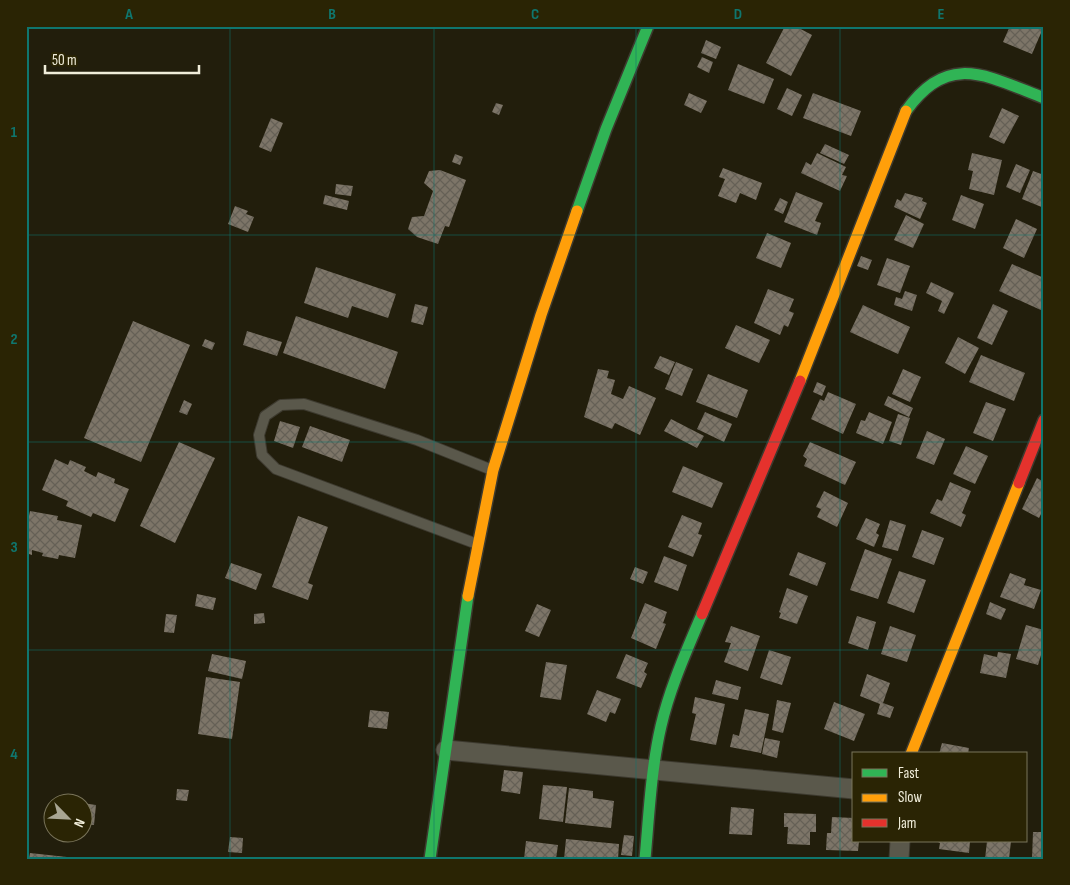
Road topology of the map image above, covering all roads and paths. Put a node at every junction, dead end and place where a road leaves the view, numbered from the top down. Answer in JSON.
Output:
{"nodes":[{"id":1,"x":648,"y":26,"type":"edge"},
{"id":2,"x":1044,"y":98,"type":"edge"},
{"id":3,"x":1044,"y":420,"type":"edge"},
{"id":4,"x":493,"y":470,"type":"junction"},
{"id":5,"x":477,"y":544,"type":"junction"},
{"id":6,"x":446,"y":750,"type":"junction"},
{"id":7,"x":912,"y":752,"type":"edge"},
{"id":8,"x":653,"y":771,"type":"junction"},
{"id":9,"x":852,"y":789,"type":"edge"},
{"id":10,"x":900,"y":842,"type":"edge"},
{"id":11,"x":430,"y":859,"type":"edge"},
{"id":12,"x":646,"y":859,"type":"edge"},
{"id":13,"x":899,"y":859,"type":"edge"}],
"edges":[{"from":1,"to":4,"type":"street"},
{"from":2,"to":8,"type":"street"},
{"from":3,"to":7,"type":"street"},
{"from":4,"to":5,"type":"street"},
{"from":4,"to":5,"type":"lane"},
{"from":5,"to":6,"type":"street"},
{"from":6,"to":8,"type":"street"},
{"from":6,"to":11,"type":"street"},
{"from":8,"to":9,"type":"street"},
{"from":8,"to":12,"type":"street"},
{"from":10,"to":13,"type":"street"}]}
